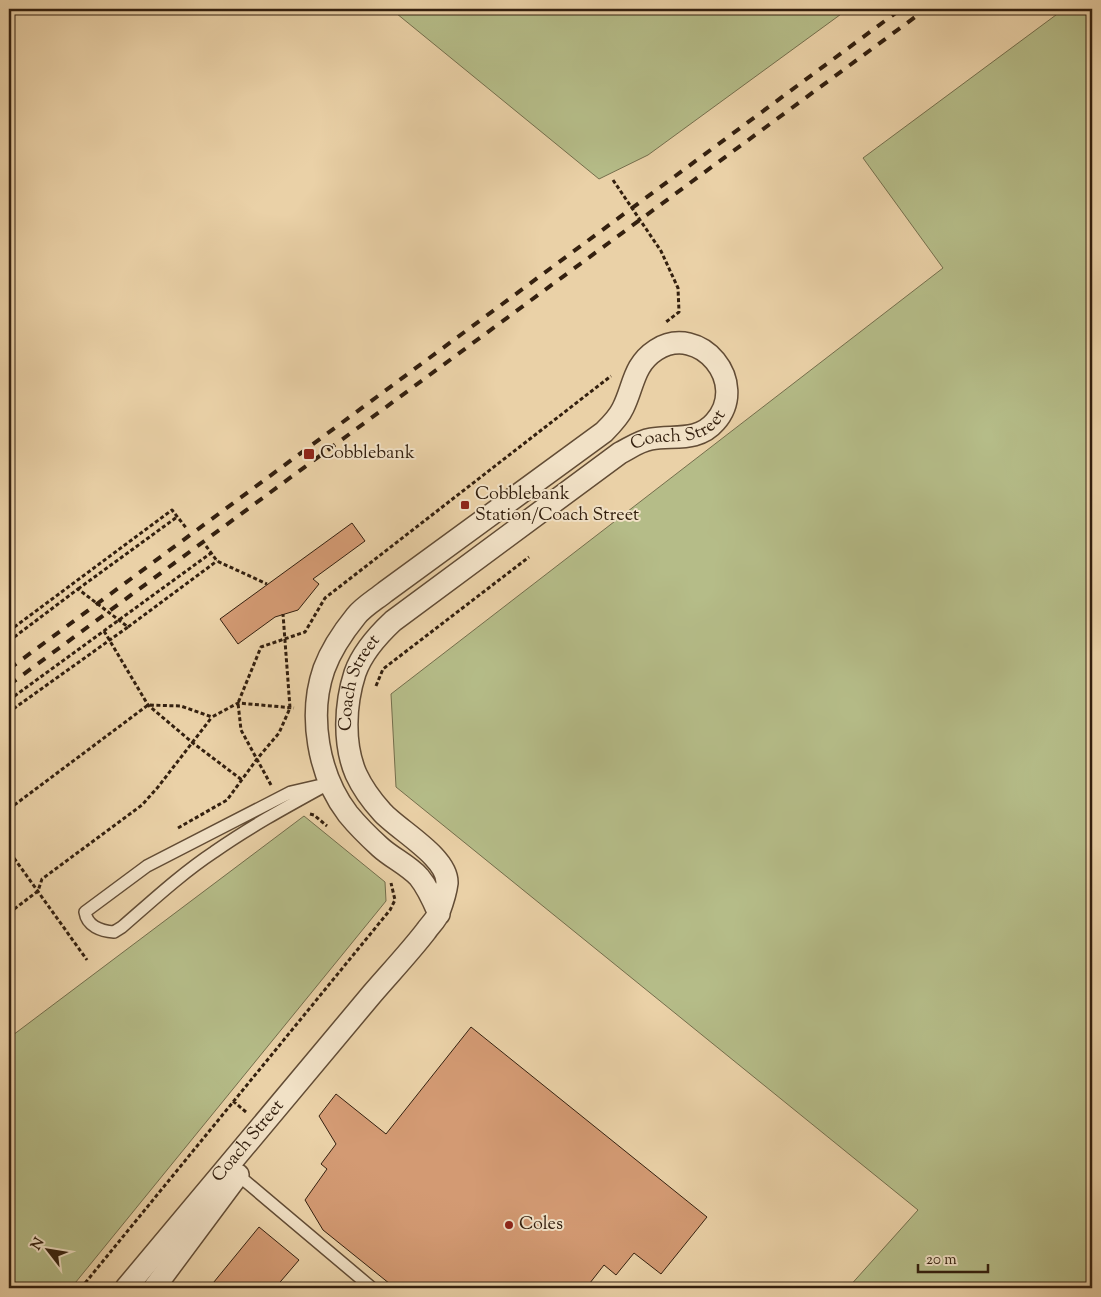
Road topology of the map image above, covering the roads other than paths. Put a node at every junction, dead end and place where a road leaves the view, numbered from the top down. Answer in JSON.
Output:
{"nodes":[{"id":1,"x":356,"y":773,"type":"junction"},
{"id":2,"x":330,"y":783,"type":"junction"},
{"id":3,"x":280,"y":804,"type":"junction"},
{"id":4,"x":439,"y":914,"type":"junction"},
{"id":5,"x":233,"y":1171,"type":"junction"},
{"id":6,"x":126,"y":1288,"type":"edge"},
{"id":7,"x":154,"y":1288,"type":"edge"},
{"id":8,"x":372,"y":1288,"type":"edge"}],
"edges":[{"from":1,"to":2,"type":"street"},
{"from":1,"to":2,"type":"street","name":"Coach Street"},
{"from":1,"to":4,"type":"street","name":"Coach Street"},
{"from":2,"to":3,"type":"lane"},
{"from":2,"to":4,"type":"street","name":"Coach Street"},
{"from":3,"to":3,"type":"lane"},
{"from":4,"to":5,"type":"street","name":"Coach Street"},
{"from":5,"to":6,"type":"street","name":"Coach Street"},
{"from":5,"to":7,"type":"street","name":"Coach Street"},
{"from":5,"to":8,"type":"lane"}]}
